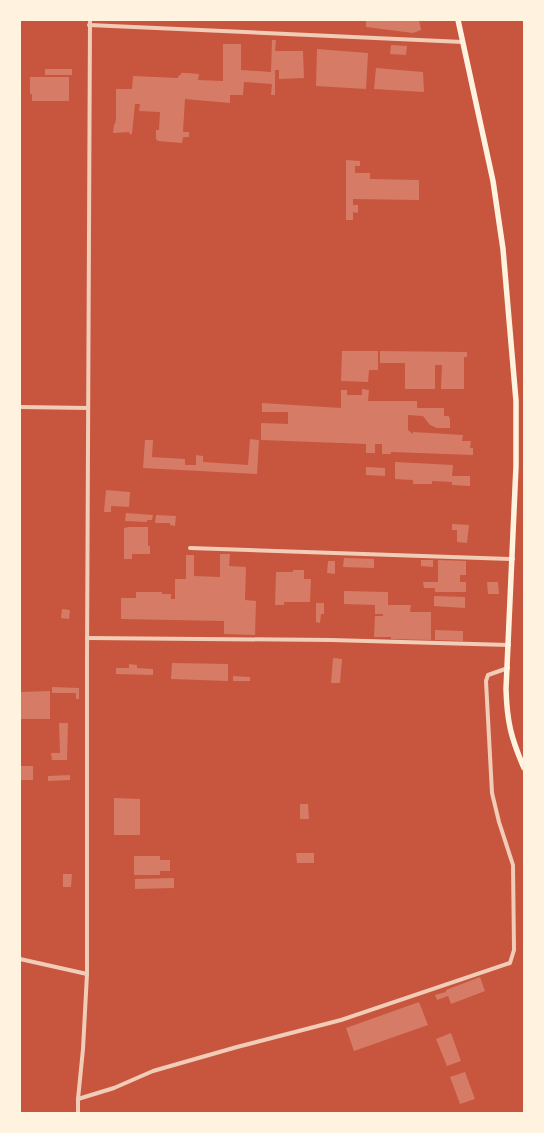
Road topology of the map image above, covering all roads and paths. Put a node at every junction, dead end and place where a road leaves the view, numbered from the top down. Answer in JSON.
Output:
{"nodes":[{"id":1,"x":458,"y":20,"type":"edge"},
{"id":2,"x":90,"y":22,"type":"edge"},
{"id":3,"x":463,"y":42,"type":"junction"},
{"id":4,"x":20,"y":407,"type":"edge"},
{"id":5,"x":88,"y":408,"type":"junction"},
{"id":6,"x":190,"y":548,"type":"dead end"},
{"id":7,"x":513,"y":559,"type":"junction"},
{"id":8,"x":87,"y":638,"type":"junction"},
{"id":9,"x":509,"y":645,"type":"junction"},
{"id":10,"x":508,"y":668,"type":"junction"},
{"id":11,"x":524,"y":768,"type":"edge"},
{"id":12,"x":20,"y":959,"type":"edge"},
{"id":13,"x":87,"y":974,"type":"junction"},
{"id":14,"x":78,"y":1099,"type":"junction"},
{"id":15,"x":78,"y":1113,"type":"edge"}],
"edges":[{"from":1,"to":3,"type":"main road"},
{"from":2,"to":3,"type":"street"},
{"from":2,"to":5,"type":"street"},
{"from":3,"to":7,"type":"main road"},
{"from":4,"to":5,"type":"street"},
{"from":5,"to":8,"type":"street"},
{"from":6,"to":7,"type":"street"},
{"from":7,"to":9,"type":"main road"},
{"from":8,"to":9,"type":"street"},
{"from":8,"to":13,"type":"street"},
{"from":9,"to":10,"type":"main road"},
{"from":10,"to":11,"type":"main road"},
{"from":10,"to":14,"type":"street"},
{"from":12,"to":13,"type":"street"},
{"from":13,"to":14,"type":"street"},
{"from":14,"to":15,"type":"street"}]}
